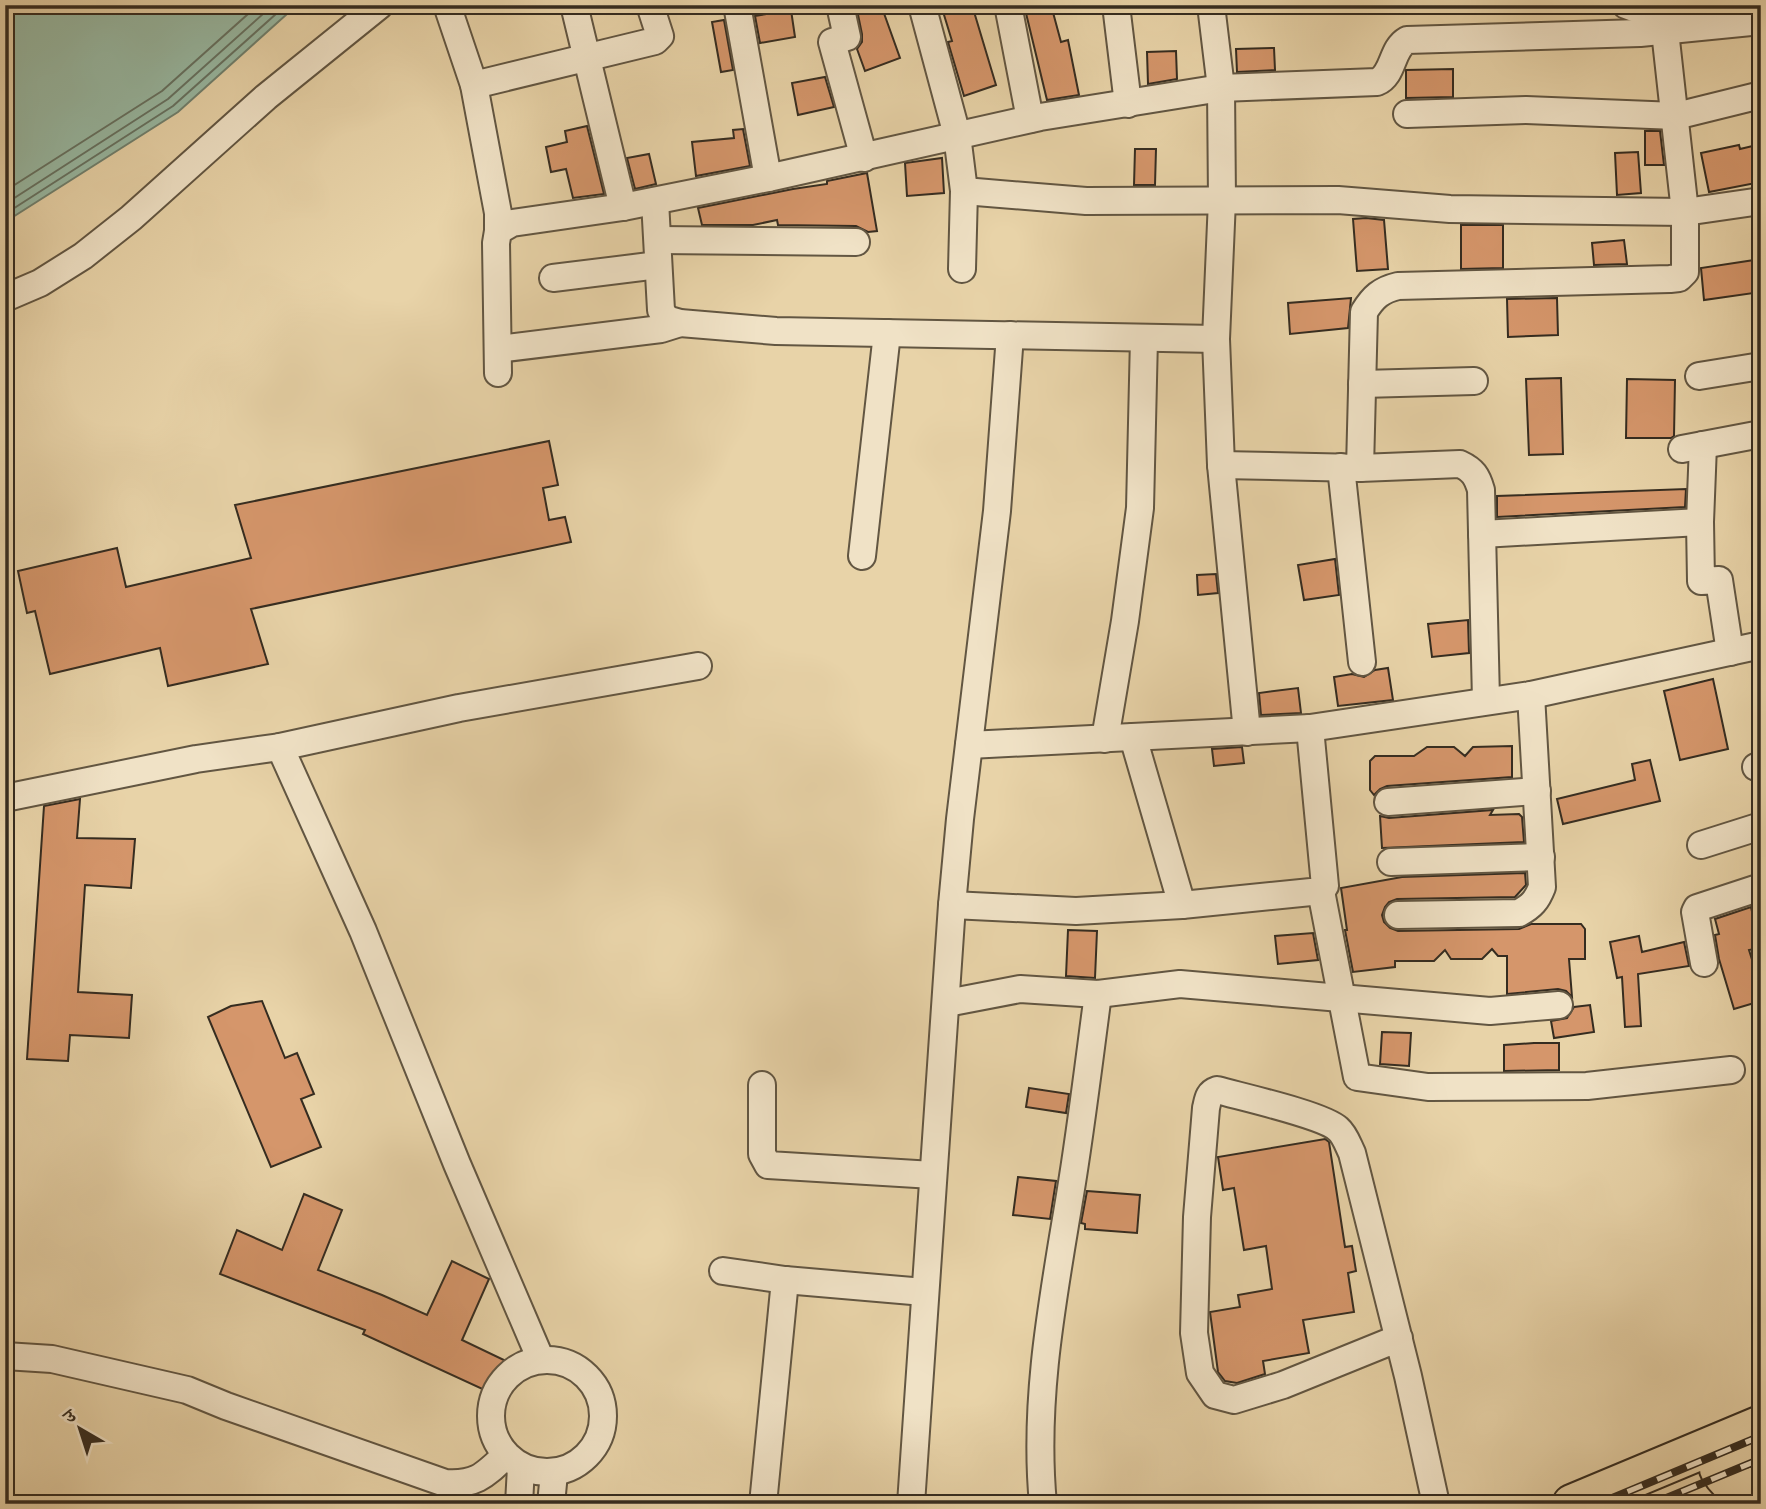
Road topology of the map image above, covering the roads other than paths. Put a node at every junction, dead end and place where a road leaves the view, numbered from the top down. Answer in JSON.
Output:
{"nodes":[{"id":1,"x":380,"y":5,"type":"edge"},
{"id":2,"x":447,"y":5,"type":"edge"},
{"id":3,"x":573,"y":5,"type":"edge"},
{"id":4,"x":650,"y":5,"type":"edge"},
{"id":5,"x":737,"y":5,"type":"edge"},
{"id":6,"x":840,"y":5,"type":"edge"},
{"id":7,"x":922,"y":5,"type":"edge"},
{"id":8,"x":1008,"y":5,"type":"edge"},
{"id":9,"x":1116,"y":5,"type":"edge"},
{"id":10,"x":1211,"y":5,"type":"edge"},
{"id":11,"x":1626,"y":5,"type":"edge"},
{"id":12,"x":1761,"y":21,"type":"edge"},
{"id":13,"x":1676,"y":29,"type":"junction"},
{"id":14,"x":587,"y":57,"type":"junction"},
{"id":15,"x":474,"y":85,"type":"junction"},
{"id":16,"x":1221,"y":88,"type":"junction"},
{"id":17,"x":1761,"y":95,"type":"edge"},
{"id":18,"x":1128,"y":104,"type":"junction"},
{"id":19,"x":1407,"y":114,"type":"dead end"},
{"id":20,"x":1676,"y":116,"type":"junction"},
{"id":21,"x":1030,"y":119,"type":"junction"},
{"id":22,"x":957,"y":135,"type":"junction"},
{"id":23,"x":864,"y":158,"type":"junction"},
{"id":24,"x":768,"y":178,"type":"junction"},
{"id":25,"x":964,"y":191,"type":"junction"},
{"id":26,"x":1222,"y":200,"type":"junction"},
{"id":27,"x":655,"y":201,"type":"junction"},
{"id":28,"x":1761,"y":201,"type":"edge"},
{"id":29,"x":623,"y":207,"type":"junction"},
{"id":30,"x":1685,"y":212,"type":"junction"},
{"id":31,"x":498,"y":231,"type":"junction"},
{"id":32,"x":856,"y":242,"type":"dead end"},
{"id":33,"x":658,"y":252,"type":"junction"},
{"id":34,"x":962,"y":269,"type":"dead end"},
{"id":35,"x":553,"y":278,"type":"dead end"},
{"id":36,"x":5,"y":298,"type":"edge"},
{"id":37,"x":680,"y":323,"type":"junction"},
{"id":38,"x":887,"y":333,"type":"junction"},
{"id":39,"x":1010,"y":335,"type":"junction"},
{"id":40,"x":1144,"y":338,"type":"junction"},
{"id":41,"x":1216,"y":339,"type":"junction"},
{"id":42,"x":1761,"y":366,"type":"edge"},
{"id":43,"x":1699,"y":376,"type":"dead end"},
{"id":44,"x":1474,"y":381,"type":"dead end"},
{"id":45,"x":1362,"y":384,"type":"junction"},
{"id":46,"x":1761,"y":434,"type":"edge"},
{"id":47,"x":1221,"y":465,"type":"junction"},
{"id":48,"x":1350,"y":468,"type":"junction"},
{"id":49,"x":1700,"y":522,"type":"junction"},
{"id":50,"x":1482,"y":534,"type":"junction"},
{"id":51,"x":862,"y":556,"type":"dead end"},
{"id":52,"x":1761,"y":645,"type":"edge"},
{"id":53,"x":1730,"y":652,"type":"junction"},
{"id":54,"x":1362,"y":662,"type":"dead end"},
{"id":55,"x":698,"y":666,"type":"dead end"},
{"id":56,"x":1531,"y":695,"type":"junction"},
{"id":57,"x":1486,"y":700,"type":"junction"},
{"id":58,"x":1310,"y":728,"type":"junction"},
{"id":59,"x":1247,"y":732,"type":"junction"},
{"id":60,"x":1133,"y":737,"type":"junction"},
{"id":61,"x":1105,"y":739,"type":"junction"},
{"id":62,"x":969,"y":745,"type":"junction"},
{"id":63,"x":280,"y":747,"type":"junction"},
{"id":64,"x":1536,"y":791,"type":"junction"},
{"id":65,"x":5,"y":798,"type":"edge"},
{"id":66,"x":1388,"y":802,"type":"dead end"},
{"id":67,"x":1761,"y":826,"type":"edge"},
{"id":68,"x":1701,"y":845,"type":"dead end"},
{"id":69,"x":1541,"y":857,"type":"junction"},
{"id":70,"x":1391,"y":862,"type":"dead end"},
{"id":71,"x":1761,"y":887,"type":"edge"},
{"id":72,"x":1321,"y":891,"type":"junction"},
{"id":73,"x":952,"y":905,"type":"junction"},
{"id":74,"x":1182,"y":905,"type":"junction"},
{"id":75,"x":1398,"y":915,"type":"dead end"},
{"id":76,"x":1704,"y":963,"type":"dead end"},
{"id":77,"x":1098,"y":994,"type":"junction"},
{"id":78,"x":1342,"y":997,"type":"junction"},
{"id":79,"x":947,"y":1003,"type":"junction"},
{"id":80,"x":1559,"y":1005,"type":"dead end"},
{"id":81,"x":1731,"y":1070,"type":"dead end"},
{"id":82,"x":762,"y":1085,"type":"dead end"},
{"id":83,"x":933,"y":1175,"type":"junction"},
{"id":84,"x":723,"y":1271,"type":"dead end"},
{"id":85,"x":785,"y":1280,"type":"junction"},
{"id":86,"x":924,"y":1292,"type":"junction"},
{"id":87,"x":1399,"y":1338,"type":"junction"},
{"id":88,"x":5,"y":1356,"type":"edge"},
{"id":89,"x":541,"y":1360,"type":"junction"},
{"id":90,"x":1761,"y":1425,"type":"edge"},
{"id":91,"x":1761,"y":1437,"type":"edge"},
{"id":92,"x":513,"y":1461,"type":"junction"},
{"id":93,"x":555,"y":1473,"type":"junction"},
{"id":94,"x":1761,"y":1484,"type":"edge"},
{"id":95,"x":1761,"y":1500,"type":"edge"},
{"id":96,"x":1585,"y":1503,"type":"edge"},
{"id":97,"x":519,"y":1504,"type":"edge"},
{"id":98,"x":551,"y":1504,"type":"edge"},
{"id":99,"x":763,"y":1504,"type":"edge"},
{"id":100,"x":912,"y":1504,"type":"edge"},
{"id":101,"x":1043,"y":1504,"type":"edge"},
{"id":102,"x":1436,"y":1504,"type":"edge"},
{"id":103,"x":1657,"y":1504,"type":"edge"},
{"id":104,"x":1752,"y":1504,"type":"edge"}],
"edges":[{"from":1,"to":36,"type":"street"},
{"from":2,"to":15,"type":"street"},
{"from":3,"to":14,"type":"street"},
{"from":4,"to":14,"type":"street"},
{"from":5,"to":24,"type":"street"},
{"from":6,"to":23,"type":"street"},
{"from":7,"to":22,"type":"street"},
{"from":8,"to":21,"type":"street"},
{"from":9,"to":18,"type":"street"},
{"from":10,"to":16,"type":"street"},
{"from":11,"to":13,"type":"street"},
{"from":12,"to":13,"type":"street"},
{"from":13,"to":16,"type":"street"},
{"from":13,"to":20,"type":"street"},
{"from":14,"to":15,"type":"street"},
{"from":14,"to":29,"type":"street"},
{"from":15,"to":31,"type":"street"},
{"from":16,"to":18,"type":"street"},
{"from":16,"to":26,"type":"street"},
{"from":17,"to":20,"type":"street"},
{"from":18,"to":21,"type":"street"},
{"from":19,"to":20,"type":"street"},
{"from":20,"to":30,"type":"street"},
{"from":21,"to":22,"type":"street"},
{"from":22,"to":23,"type":"street"},
{"from":22,"to":25,"type":"street"},
{"from":23,"to":24,"type":"street"},
{"from":24,"to":27,"type":"street"},
{"from":25,"to":26,"type":"street"},
{"from":25,"to":34,"type":"street"},
{"from":26,"to":30,"type":"street"},
{"from":26,"to":41,"type":"street"},
{"from":27,"to":29,"type":"street"},
{"from":27,"to":33,"type":"street"},
{"from":28,"to":30,"type":"street"},
{"from":29,"to":31,"type":"street"},
{"from":30,"to":45,"type":"street"},
{"from":31,"to":37,"type":"street"},
{"from":32,"to":33,"type":"street"},
{"from":33,"to":35,"type":"street"},
{"from":33,"to":37,"type":"street"},
{"from":37,"to":38,"type":"street"},
{"from":38,"to":39,"type":"street"},
{"from":38,"to":51,"type":"street"},
{"from":39,"to":40,"type":"street"},
{"from":39,"to":62,"type":"street"},
{"from":40,"to":41,"type":"street"},
{"from":40,"to":61,"type":"street"},
{"from":41,"to":47,"type":"street"},
{"from":42,"to":43,"type":"street"},
{"from":44,"to":45,"type":"street"},
{"from":45,"to":48,"type":"street"},
{"from":46,"to":49,"type":"street"},
{"from":47,"to":48,"type":"street"},
{"from":47,"to":59,"type":"street"},
{"from":48,"to":50,"type":"street"},
{"from":48,"to":54,"type":"street"},
{"from":49,"to":50,"type":"street"},
{"from":49,"to":53,"type":"street"},
{"from":50,"to":57,"type":"street"},
{"from":52,"to":53,"type":"street"},
{"from":53,"to":56,"type":"street"},
{"from":55,"to":63,"type":"street"},
{"from":56,"to":57,"type":"street"},
{"from":56,"to":64,"type":"street"},
{"from":57,"to":58,"type":"street"},
{"from":58,"to":59,"type":"street"},
{"from":58,"to":72,"type":"street"},
{"from":59,"to":60,"type":"street"},
{"from":60,"to":61,"type":"street"},
{"from":60,"to":74,"type":"street"},
{"from":61,"to":62,"type":"street"},
{"from":62,"to":73,"type":"street"},
{"from":63,"to":65,"type":"street"},
{"from":63,"to":89,"type":"street"},
{"from":64,"to":66,"type":"street"},
{"from":64,"to":69,"type":"street"},
{"from":67,"to":68,"type":"street"},
{"from":69,"to":70,"type":"street"},
{"from":69,"to":75,"type":"street"},
{"from":71,"to":76,"type":"street"},
{"from":72,"to":74,"type":"street"},
{"from":72,"to":78,"type":"street"},
{"from":73,"to":74,"type":"street"},
{"from":73,"to":79,"type":"street"},
{"from":77,"to":78,"type":"street"},
{"from":77,"to":79,"type":"street"},
{"from":77,"to":101,"type":"street"},
{"from":78,"to":80,"type":"street"},
{"from":78,"to":81,"type":"street"},
{"from":79,"to":83,"type":"street"},
{"from":82,"to":83,"type":"street"},
{"from":83,"to":86,"type":"street"},
{"from":84,"to":85,"type":"street"},
{"from":85,"to":86,"type":"street"},
{"from":85,"to":99,"type":"street"},
{"from":86,"to":100,"type":"street"},
{"from":87,"to":87,"type":"street"},
{"from":87,"to":102,"type":"street"},
{"from":88,"to":92,"type":"street"},
{"from":89,"to":92,"type":"street"},
{"from":89,"to":93,"type":"street"},
{"from":90,"to":96,"type":"highway"},
{"from":91,"to":94,"type":"highway"},
{"from":92,"to":93,"type":"street"},
{"from":92,"to":97,"type":"street"},
{"from":93,"to":98,"type":"street"},
{"from":95,"to":104,"type":"highway"},
{"from":96,"to":103,"type":"highway"}]}
